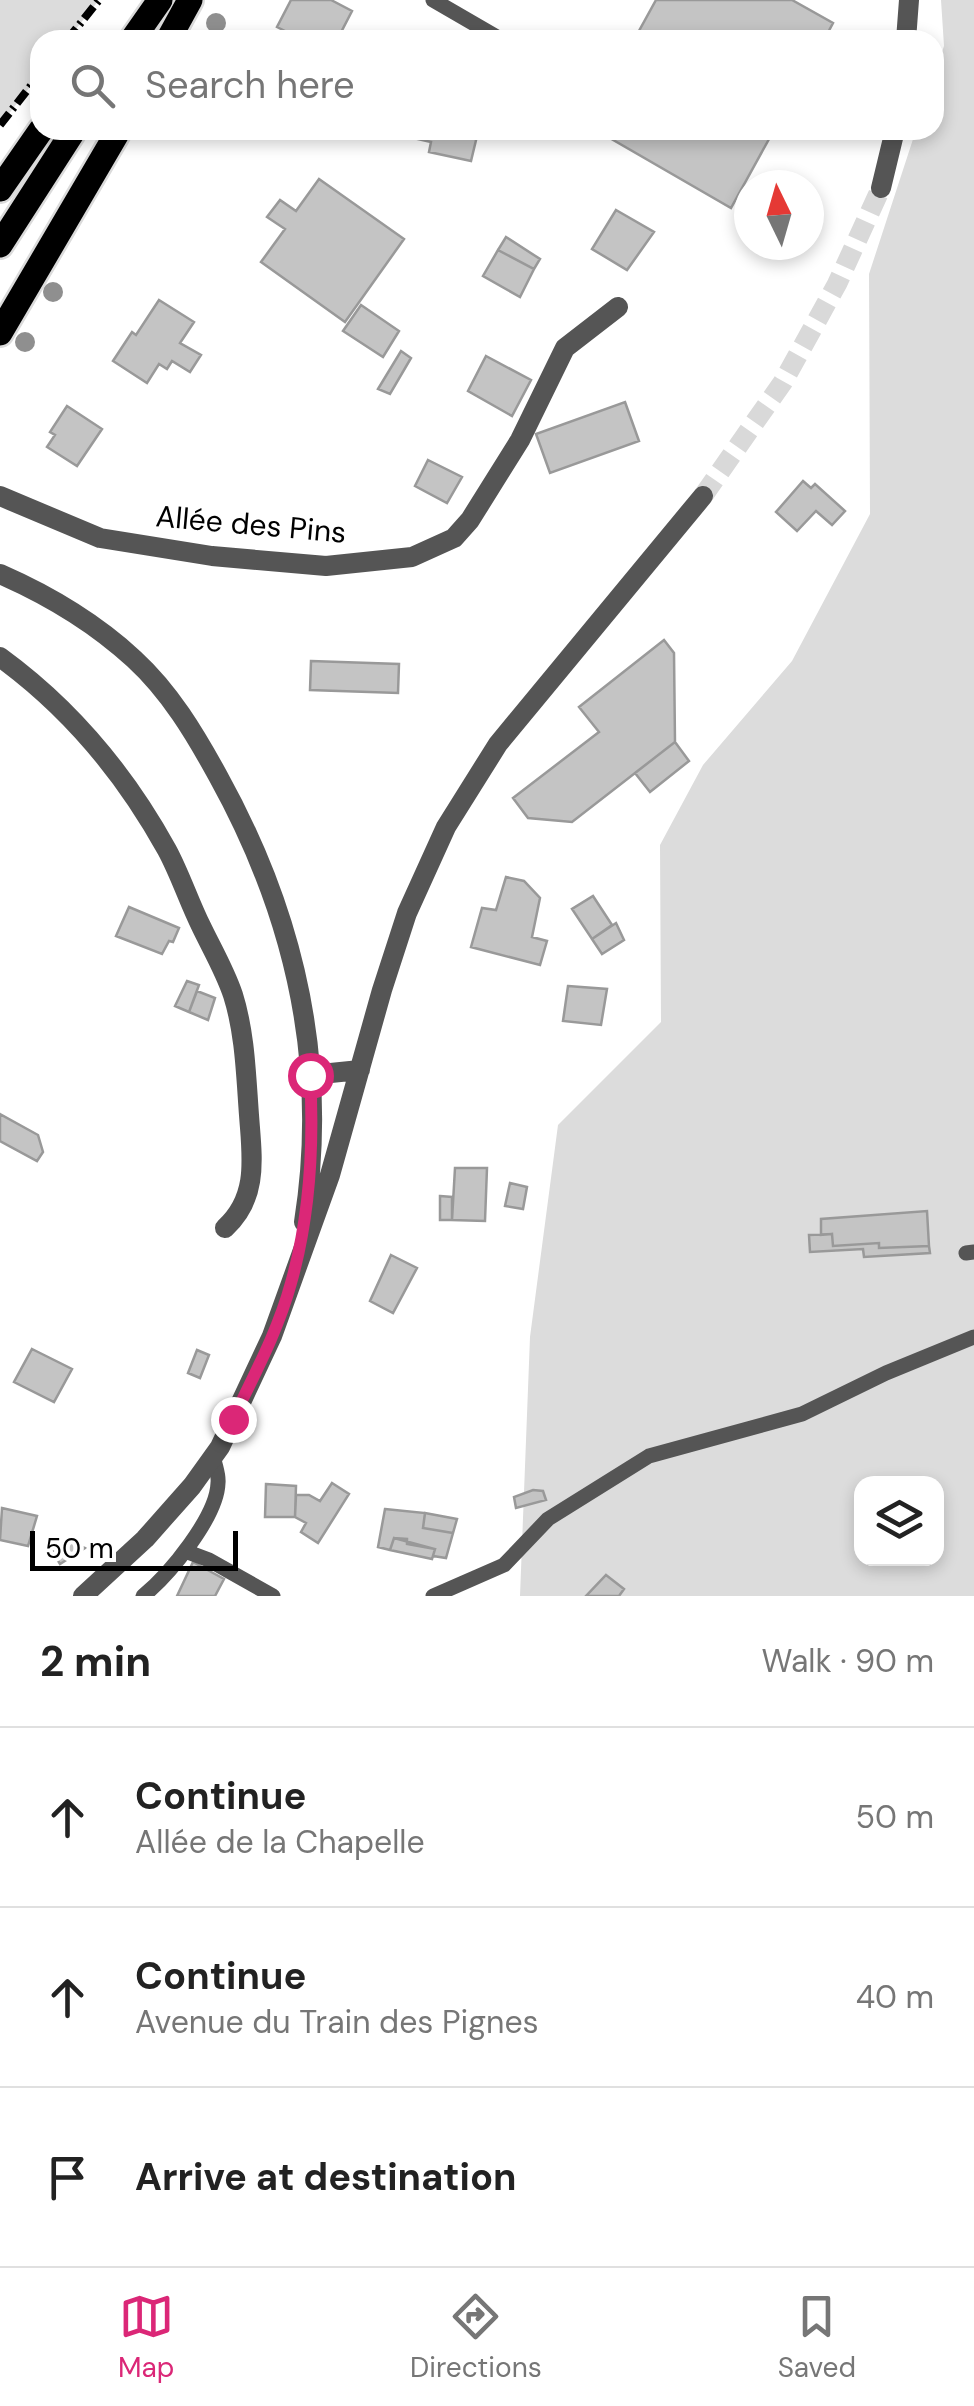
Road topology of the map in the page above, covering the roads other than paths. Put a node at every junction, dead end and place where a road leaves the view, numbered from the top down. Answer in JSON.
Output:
{"nodes":[{"id":1,"x":160,"y":0,"type":"edge"},
{"id":2,"x":190,"y":0,"type":"edge"},
{"id":3,"x":433,"y":0,"type":"edge"},
{"id":4,"x":909,"y":0,"type":"edge"},
{"id":5,"x":136,"y":30,"type":"edge"},
{"id":6,"x":174,"y":30,"type":"edge"},
{"id":7,"x":485,"y":30,"type":"edge"},
{"id":8,"x":907,"y":30,"type":"edge"},
{"id":9,"x":34,"y":140,"type":"edge"},
{"id":10,"x":68,"y":140,"type":"edge"},
{"id":11,"x":113,"y":140,"type":"edge"},
{"id":12,"x":892,"y":140,"type":"edge"},
{"id":13,"x":881,"y":188,"type":"tunnel mouth"},
{"id":14,"x":0,"y":189,"type":"edge"},
{"id":15,"x":0,"y":245,"type":"edge"},
{"id":16,"x":618,"y":308,"type":"dead end"},
{"id":17,"x":4,"y":323,"type":"edge"},
{"id":18,"x":0,"y":496,"type":"edge"},
{"id":19,"x":703,"y":496,"type":"tunnel mouth"},
{"id":20,"x":0,"y":574,"type":"edge"},
{"id":21,"x":0,"y":657,"type":"edge"},
{"id":22,"x":360,"y":1070,"type":"junction"},
{"id":23,"x":310,"y":1075,"type":"junction"},
{"id":24,"x":225,"y":1228,"type":"dead end"},
{"id":25,"x":292,"y":1283,"type":"junction"},
{"id":26,"x":974,"y":1338,"type":"edge"},
{"id":27,"x":214,"y":1459,"type":"junction"},
{"id":28,"x":185,"y":1552,"type":"junction"},
{"id":29,"x":82,"y":1596,"type":"edge"},
{"id":30,"x":143,"y":1596,"type":"edge"},
{"id":31,"x":273,"y":1596,"type":"edge"},
{"id":32,"x":433,"y":1596,"type":"edge"}],
"edges":[{"from":1,"to":5,"type":"main road"},
{"from":2,"to":6,"type":"main road"},
{"from":3,"to":7,"type":"lane"},
{"from":4,"to":8,"type":"street"},
{"from":9,"to":14,"type":"main road"},
{"from":10,"to":15,"type":"main road"},
{"from":11,"to":17,"type":"main road"},
{"from":12,"to":13,"type":"street"},
{"from":16,"to":18,"type":"street","name":"Allée des Pins"},
{"from":19,"to":22,"type":"street"},
{"from":20,"to":23,"type":"street"},
{"from":21,"to":24,"type":"street"},
{"from":22,"to":23,"type":"street"},
{"from":22,"to":25,"type":"street"},
{"from":23,"to":25,"type":"street"},
{"from":25,"to":27,"type":"street"},
{"from":26,"to":32,"type":"lane"},
{"from":27,"to":28,"type":"lane"},
{"from":27,"to":29,"type":"street"},
{"from":28,"to":30,"type":"lane"},
{"from":28,"to":31,"type":"lane"}]}
